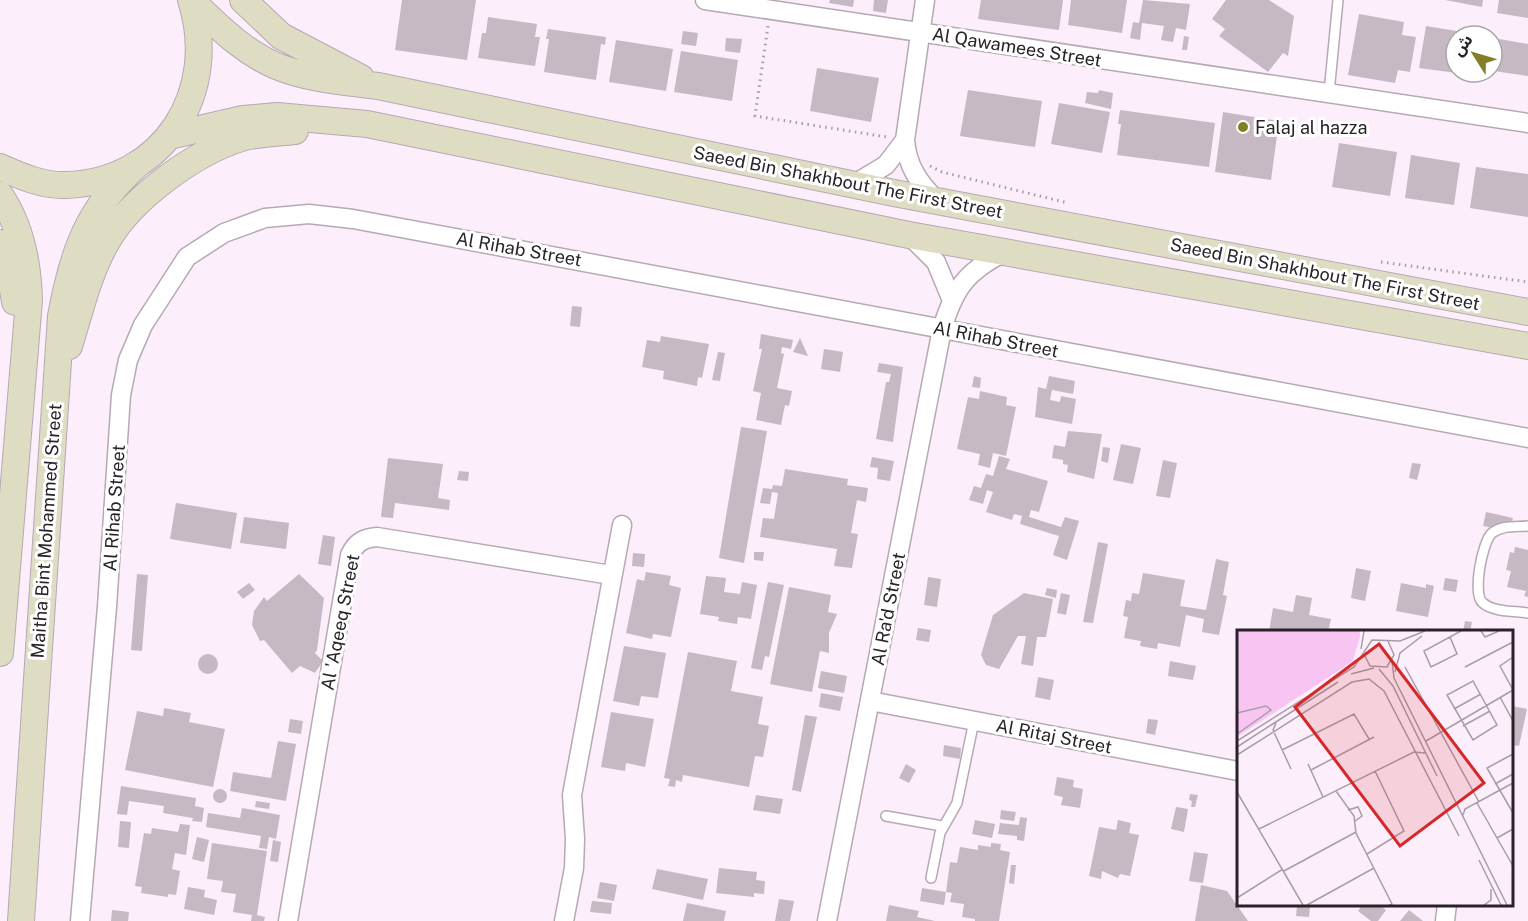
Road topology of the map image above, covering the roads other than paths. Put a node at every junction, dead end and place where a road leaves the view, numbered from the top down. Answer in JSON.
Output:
{"nodes":[{"id":1,"x":191,"y":0,"type":"edge"},
{"id":2,"x":243,"y":0,"type":"edge"},
{"id":3,"x":705,"y":0,"type":"edge"},
{"id":4,"x":925,"y":0,"type":"edge"},
{"id":5,"x":1338,"y":0,"type":"edge"},
{"id":6,"x":920,"y":32,"type":"junction"},
{"id":7,"x":378,"y":86,"type":"junction"},
{"id":8,"x":1329,"y":93,"type":"junction"},
{"id":9,"x":1528,"y":123,"type":"edge"},
{"id":10,"x":367,"y":124,"type":"junction"},
{"id":11,"x":169,"y":136,"type":"junction"},
{"id":12,"x":905,"y":140,"type":"junction"},
{"id":13,"x":138,"y":164,"type":"junction"},
{"id":14,"x":0,"y":167,"type":"edge"},
{"id":15,"x":853,"y":185,"type":"junction"},
{"id":16,"x":0,"y":195,"type":"edge"},
{"id":17,"x":937,"y":201,"type":"junction"},
{"id":18,"x":909,"y":235,"type":"junction"},
{"id":19,"x":0,"y":243,"type":"edge"},
{"id":20,"x":1005,"y":252,"type":"junction"},
{"id":21,"x":951,"y":298,"type":"junction"},
{"id":22,"x":1528,"y":312,"type":"edge"},
{"id":23,"x":942,"y":329,"type":"junction"},
{"id":24,"x":1528,"y":346,"type":"edge"},
{"id":25,"x":22,"y":374,"type":"junction"},
{"id":26,"x":56,"y":382,"type":"junction"},
{"id":27,"x":1528,"y":438,"type":"edge"},
{"id":28,"x":622,"y":525,"type":"dead end"},
{"id":29,"x":1528,"y":526,"type":"edge"},
{"id":30,"x":611,"y":575,"type":"junction"},
{"id":31,"x":1528,"y":613,"type":"edge"},
{"id":32,"x":0,"y":653,"type":"edge"},
{"id":33,"x":870,"y":701,"type":"junction"},
{"id":34,"x":974,"y":721,"type":"junction"},
{"id":35,"x":1237,"y":771,"type":"edge"},
{"id":36,"x":886,"y":816,"type":"dead end"},
{"id":37,"x":942,"y":826,"type":"junction"},
{"id":38,"x":931,"y":878,"type":"dead end"},
{"id":39,"x":1447,"y":906,"type":"edge"},
{"id":40,"x":21,"y":921,"type":"edge"},
{"id":41,"x":80,"y":921,"type":"edge"},
{"id":42,"x":288,"y":921,"type":"edge"},
{"id":43,"x":564,"y":921,"type":"edge"},
{"id":44,"x":827,"y":921,"type":"edge"},
{"id":45,"x":1445,"y":921,"type":"edge"}],
"edges":[{"from":1,"to":7,"type":"main road","name":"Saeed Bin Shakhbout The First Street"},
{"from":1,"to":11,"type":"main road"},
{"from":2,"to":7,"type":"main road"},
{"from":3,"to":6,"type":"street","name":"Al Qawamees Street"},
{"from":4,"to":6,"type":"street"},
{"from":5,"to":8,"type":"lane"},
{"from":6,"to":8,"type":"street","name":"Al Qawamees Street"},
{"from":6,"to":12,"type":"street"},
{"from":7,"to":15,"type":"main road","name":"Saeed Bin Shakhbout The First Street"},
{"from":8,"to":9,"type":"street","name":"Al Qawamees Street"},
{"from":10,"to":11,"type":"main road","name":"Saeed Bin Shakhbout The First Street"},
{"from":10,"to":18,"type":"main road","name":"Saeed Bin Shakhbout The First Street"},
{"from":10,"to":26,"type":"main road"},
{"from":11,"to":13,"type":"main road","name":"Maitha Bint Mohammed Street"},
{"from":12,"to":15,"type":"street"},
{"from":12,"to":17,"type":"street"},
{"from":13,"to":14,"type":"main road"},
{"from":13,"to":26,"type":"main road","name":"Maitha Bint Mohammed Street"},
{"from":15,"to":17,"type":"main road","name":"Saeed Bin Shakhbout The First Street"},
{"from":16,"to":25,"type":"main road","name":"Maitha Bint Mohammed Street"},
{"from":17,"to":22,"type":"main road","name":"Saeed Bin Shakhbout The First Street"},
{"from":18,"to":20,"type":"main road","name":"Saeed Bin Shakhbout The First Street"},
{"from":18,"to":21,"type":"street"},
{"from":19,"to":25,"type":"main road"},
{"from":20,"to":21,"type":"street","name":"Al Ra'd Street"},
{"from":20,"to":24,"type":"main road","name":"Saeed Bin Shakhbout The First Street"},
{"from":21,"to":23,"type":"street","name":"Al Ra'd Street"},
{"from":23,"to":27,"type":"street","name":"Al Rihab Street"},
{"from":23,"to":33,"type":"street","name":"Al Ra'd Street"},
{"from":23,"to":41,"type":"street","name":"Al Rihab Street"},
{"from":25,"to":32,"type":"main road","name":"Maitha Bint Mohammed Street"},
{"from":26,"to":40,"type":"main road","name":"Maitha Bint Mohammed Street"},
{"from":28,"to":30,"type":"street"},
{"from":29,"to":31,"type":"lane"},
{"from":30,"to":42,"type":"street","name":"Al 'Aqeeq Street"},
{"from":30,"to":43,"type":"street"},
{"from":33,"to":34,"type":"street","name":"Al Ritaj Street"},
{"from":33,"to":44,"type":"street","name":"Al Ra'd Street"},
{"from":34,"to":35,"type":"street","name":"Al Ritaj Street"},
{"from":34,"to":37,"type":"lane"},
{"from":36,"to":37,"type":"lane"},
{"from":37,"to":38,"type":"lane"},
{"from":39,"to":45,"type":"street"}]}
